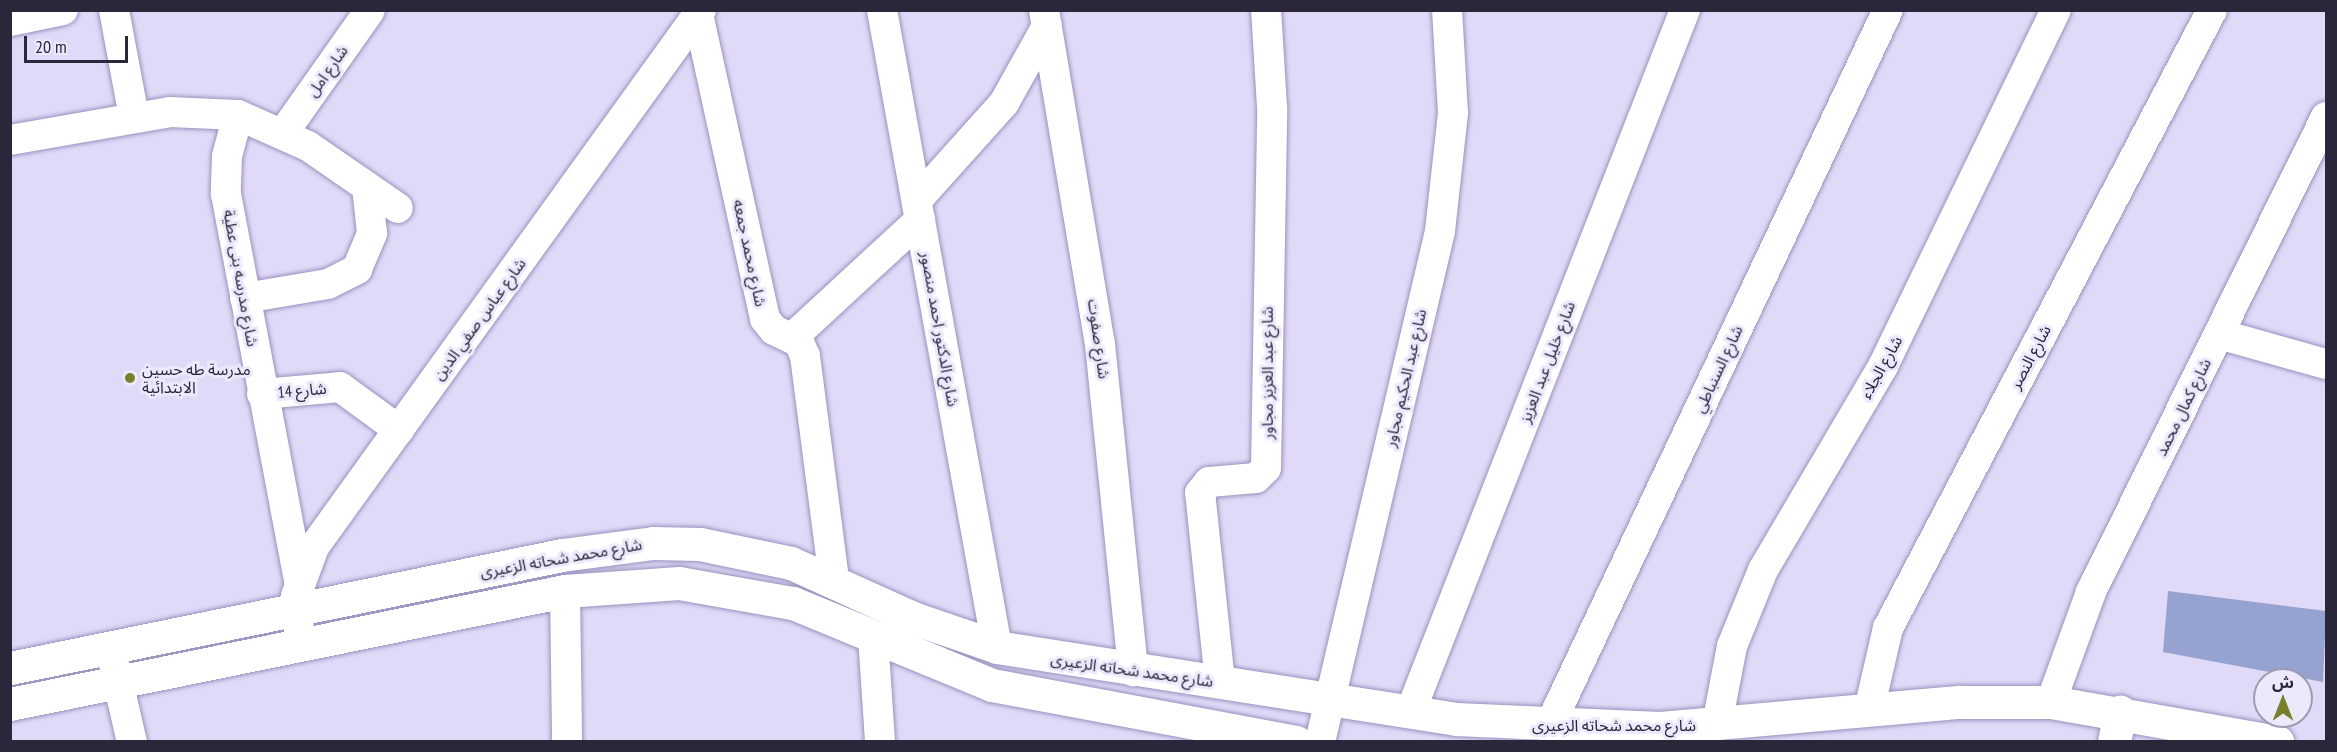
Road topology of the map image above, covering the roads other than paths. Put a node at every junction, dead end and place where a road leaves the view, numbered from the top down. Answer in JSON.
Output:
{"nodes":[{"id":1,"x":63,"y":10,"type":"edge"},
{"id":2,"x":114,"y":10,"type":"edge"},
{"id":3,"x":370,"y":10,"type":"edge"},
{"id":4,"x":882,"y":10,"type":"edge"},
{"id":5,"x":1266,"y":10,"type":"edge"},
{"id":6,"x":1447,"y":10,"type":"edge"},
{"id":7,"x":1685,"y":10,"type":"edge"},
{"id":8,"x":1888,"y":10,"type":"edge"},
{"id":9,"x":2056,"y":10,"type":"edge"},
{"id":10,"x":2212,"y":10,"type":"edge"},
{"id":11,"x":700,"y":12,"type":"edge"},
{"id":12,"x":1045,"y":18,"type":"edge"},
{"id":13,"x":10,"y":21,"type":"edge"},
{"id":14,"x":238,"y":115,"type":"junction"},
{"id":15,"x":134,"y":117,"type":"junction"},
{"id":16,"x":2326,"y":117,"type":"edge"},
{"id":17,"x":284,"y":132,"type":"junction"},
{"id":18,"x":10,"y":140,"type":"edge"},
{"id":19,"x":367,"y":187,"type":"junction"},
{"id":20,"x":398,"y":208,"type":"dead end"},
{"id":21,"x":919,"y":210,"type":"junction"},
{"id":22,"x":245,"y":298,"type":"junction"},
{"id":23,"x":2219,"y":334,"type":"junction"},
{"id":24,"x":792,"y":337,"type":"junction"},
{"id":25,"x":2326,"y":364,"type":"edge"},
{"id":26,"x":262,"y":394,"type":"junction"},
{"id":27,"x":399,"y":430,"type":"junction"},
{"id":28,"x":834,"y":580,"type":"junction"},
{"id":29,"x":565,"y":591,"type":"junction"},
{"id":30,"x":297,"y":596,"type":"junction"},
{"id":31,"x":873,"y":636,"type":"junction"},
{"id":32,"x":300,"y":642,"type":"junction"},
{"id":33,"x":110,"y":647,"type":"junction"},
{"id":34,"x":997,"y":647,"type":"junction"},
{"id":35,"x":10,"y":668,"type":"edge"},
{"id":36,"x":1133,"y":671,"type":"junction"},
{"id":37,"x":118,"y":681,"type":"junction"},
{"id":38,"x":1220,"y":682,"type":"junction"},
{"id":39,"x":1330,"y":697,"type":"junction"},
{"id":40,"x":2051,"y":702,"type":"junction"},
{"id":41,"x":10,"y":704,"type":"edge"},
{"id":42,"x":1869,"y":710,"type":"junction"},
{"id":43,"x":1410,"y":713,"type":"junction"},
{"id":44,"x":1717,"y":724,"type":"junction"},
{"id":45,"x":1549,"y":727,"type":"junction"},
{"id":46,"x":2117,"y":727,"type":"edge"},
{"id":47,"x":132,"y":741,"type":"edge"},
{"id":48,"x":567,"y":741,"type":"edge"},
{"id":49,"x":880,"y":741,"type":"edge"},
{"id":50,"x":1296,"y":741,"type":"edge"},
{"id":51,"x":1320,"y":741,"type":"edge"},
{"id":52,"x":2278,"y":741,"type":"edge"}],
"edges":[{"from":1,"to":13,"type":"street"},
{"from":2,"to":15,"type":"street"},
{"from":3,"to":17,"type":"street","name":"شارع امل"},
{"from":4,"to":21,"type":"street","name":"شارع الدكتور احمد منصور"},
{"from":5,"to":38,"type":"street","name":"شارع عبد العزيز مجاور"},
{"from":6,"to":39,"type":"street","name":"شارع عبد الحكيم مجاور"},
{"from":7,"to":43,"type":"street","name":"شارع خليل عبد العزيز"},
{"from":8,"to":45,"type":"street","name":"شارع السنباطي"},
{"from":9,"to":44,"type":"street","name":"شارع الجلاء"},
{"from":10,"to":42,"type":"street","name":"شارع النصر"},
{"from":11,"to":24,"type":"street","name":"شارع محمد جمعه"},
{"from":11,"to":27,"type":"street","name":"شارع عباس صفي الدين"},
{"from":12,"to":21,"type":"street"},
{"from":12,"to":36,"type":"street","name":"شارع صفوت"},
{"from":14,"to":15,"type":"street"},
{"from":14,"to":17,"type":"street"},
{"from":14,"to":22,"type":"street","name":"شارع مدرسه بنى عطية"},
{"from":15,"to":18,"type":"street"},
{"from":16,"to":23,"type":"street","name":"شارع كمال محمد"},
{"from":17,"to":19,"type":"street"},
{"from":19,"to":20,"type":"street"},
{"from":19,"to":22,"type":"street"},
{"from":21,"to":24,"type":"street"},
{"from":21,"to":34,"type":"street","name":"شارع الدكتور احمد منصور"},
{"from":22,"to":26,"type":"street","name":"شارع مدرسه بنى عطية"},
{"from":23,"to":25,"type":"street"},
{"from":23,"to":40,"type":"street","name":"شارع كمال محمد"},
{"from":24,"to":28,"type":"street","name":"شارع محمد جمعه"},
{"from":26,"to":27,"type":"street","name":"شارع 14"},
{"from":26,"to":30,"type":"street","name":"شارع مدرسه بنى عطية"},
{"from":27,"to":30,"type":"street","name":"شارع عباس صفي الدين"},
{"from":28,"to":30,"type":"street","name":"شارع محمد شحاته الزعيرى"},
{"from":28,"to":34,"type":"street","name":"شارع محمد شحاته الزعيرى"},
{"from":29,"to":31,"type":"street","name":"شارع محمد شحاته الزعيرى"},
{"from":29,"to":32,"type":"street","name":"شارع محمد شحاته الزعيرى"},
{"from":29,"to":48,"type":"street"},
{"from":30,"to":32,"type":"street"},
{"from":30,"to":33,"type":"street","name":"شارع محمد شحاته الزعيرى"},
{"from":31,"to":49,"type":"street"},
{"from":31,"to":50,"type":"street","name":"شارع محمد شحاته الزعيرى"},
{"from":32,"to":37,"type":"street","name":"شارع محمد شحاته الزعيرى"},
{"from":33,"to":35,"type":"street","name":"شارع محمد شحاته الزعيرى"},
{"from":33,"to":37,"type":"street"},
{"from":34,"to":36,"type":"street","name":"شارع محمد شحاته الزعيرى"},
{"from":36,"to":38,"type":"street","name":"شارع محمد شحاته الزعيرى"},
{"from":37,"to":41,"type":"street","name":"شارع محمد شحاته الزعيرى"},
{"from":37,"to":47,"type":"street"},
{"from":38,"to":39,"type":"street","name":"شارع محمد شحاته الزعيرى"},
{"from":39,"to":43,"type":"street","name":"شارع محمد شحاته الزعيرى"},
{"from":39,"to":51,"type":"street","name":"شارع عبد الحكيم مجاور"},
{"from":40,"to":42,"type":"street","name":"شارع محمد شحاته الزعيرى"},
{"from":40,"to":46,"type":"street","name":"شارع محمد شحاته الزعيرى"},
{"from":42,"to":44,"type":"street","name":"شارع محمد شحاته الزعيرى"},
{"from":43,"to":45,"type":"street","name":"شارع محمد شحاته الزعيرى"},
{"from":44,"to":45,"type":"street","name":"شارع محمد شحاته الزعيرى"},
{"from":46,"to":52,"type":"street","name":"شارع محمد شحاته الزعيرى"}]}
